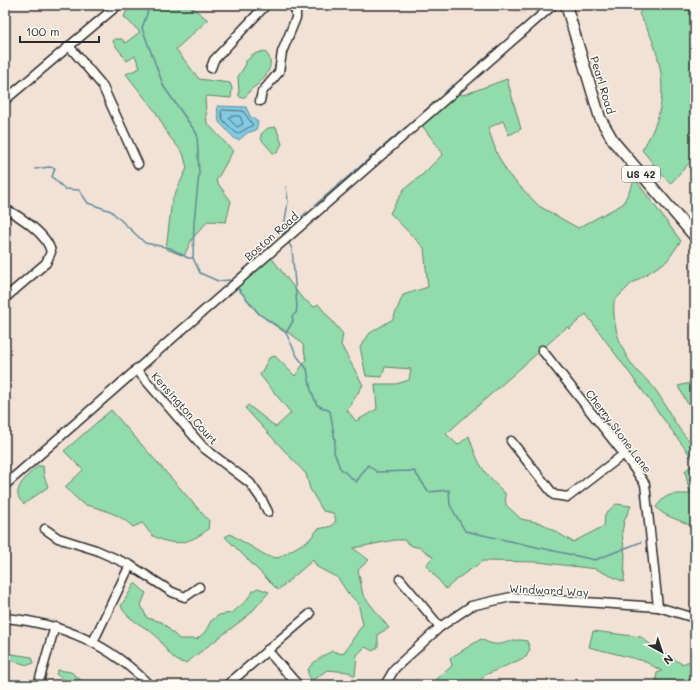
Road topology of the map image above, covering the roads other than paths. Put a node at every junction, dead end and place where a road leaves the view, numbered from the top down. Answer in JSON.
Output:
{"nodes":[{"id":1,"x":118,"y":5,"type":"edge"},
{"id":2,"x":266,"y":5,"type":"edge"},
{"id":3,"x":293,"y":5,"type":"edge"},
{"id":4,"x":553,"y":5,"type":"edge"},
{"id":5,"x":566,"y":5,"type":"edge"},
{"id":6,"x":69,"y":46,"type":"junction"},
{"id":7,"x":211,"y":68,"type":"dead end"},
{"id":8,"x":5,"y":100,"type":"edge"},
{"id":9,"x":260,"y":101,"type":"dead end"},
{"id":10,"x":138,"y":164,"type":"dead end"},
{"id":11,"x":5,"y":209,"type":"edge"},
{"id":12,"x":695,"y":237,"type":"edge"},
{"id":13,"x":5,"y":298,"type":"edge"},
{"id":14,"x":542,"y":350,"type":"dead end"},
{"id":15,"x":136,"y":369,"type":"junction"},
{"id":16,"x":511,"y":441,"type":"dead end"},
{"id":17,"x":624,"y":454,"type":"junction"},
{"id":18,"x":5,"y":485,"type":"edge"},
{"id":19,"x":268,"y":512,"type":"dead end"},
{"id":20,"x":46,"y":529,"type":"dead end"},
{"id":21,"x":130,"y":565,"type":"junction"},
{"id":22,"x":400,"y":579,"type":"dead end"},
{"id":23,"x":198,"y":587,"type":"dead end"},
{"id":24,"x":658,"y":607,"type":"junction"},
{"id":25,"x":310,"y":614,"type":"dead end"},
{"id":26,"x":5,"y":618,"type":"edge"},
{"id":27,"x":695,"y":618,"type":"edge"},
{"id":28,"x":55,"y":626,"type":"junction"},
{"id":29,"x":440,"y":628,"type":"junction"},
{"id":30,"x":93,"y":642,"type":"junction"},
{"id":31,"x":267,"y":650,"type":"junction"},
{"id":32,"x":38,"y":685,"type":"edge"},
{"id":33,"x":149,"y":685,"type":"edge"},
{"id":34,"x":227,"y":685,"type":"edge"},
{"id":35,"x":298,"y":685,"type":"edge"},
{"id":36,"x":385,"y":685,"type":"edge"}],
"edges":[{"from":1,"to":6,"type":"street"},
{"from":2,"to":7,"type":"street"},
{"from":3,"to":9,"type":"street"},
{"from":4,"to":15,"type":"street","name":"Boston Road"},
{"from":5,"to":12,"type":"main road","name":"Pearl Road","number":"US 42"},
{"from":6,"to":8,"type":"street"},
{"from":6,"to":10,"type":"street"},
{"from":11,"to":13,"type":"street"},
{"from":14,"to":17,"type":"street","name":"Cherry Stone Lane"},
{"from":15,"to":18,"type":"street","name":"Boston Road"},
{"from":15,"to":19,"type":"street","name":"Kensington Court"},
{"from":16,"to":17,"type":"street"},
{"from":17,"to":24,"type":"street","name":"Cherry Stone Lane"},
{"from":20,"to":21,"type":"street"},
{"from":21,"to":23,"type":"street"},
{"from":21,"to":30,"type":"street"},
{"from":22,"to":29,"type":"street"},
{"from":24,"to":27,"type":"street","name":"Windward Way"},
{"from":24,"to":29,"type":"street","name":"Windward Way"},
{"from":25,"to":31,"type":"street"},
{"from":26,"to":28,"type":"street"},
{"from":28,"to":30,"type":"street"},
{"from":28,"to":32,"type":"street"},
{"from":29,"to":36,"type":"street","name":"Windward Way"},
{"from":30,"to":33,"type":"street"},
{"from":31,"to":34,"type":"street"},
{"from":31,"to":35,"type":"street"}]}
